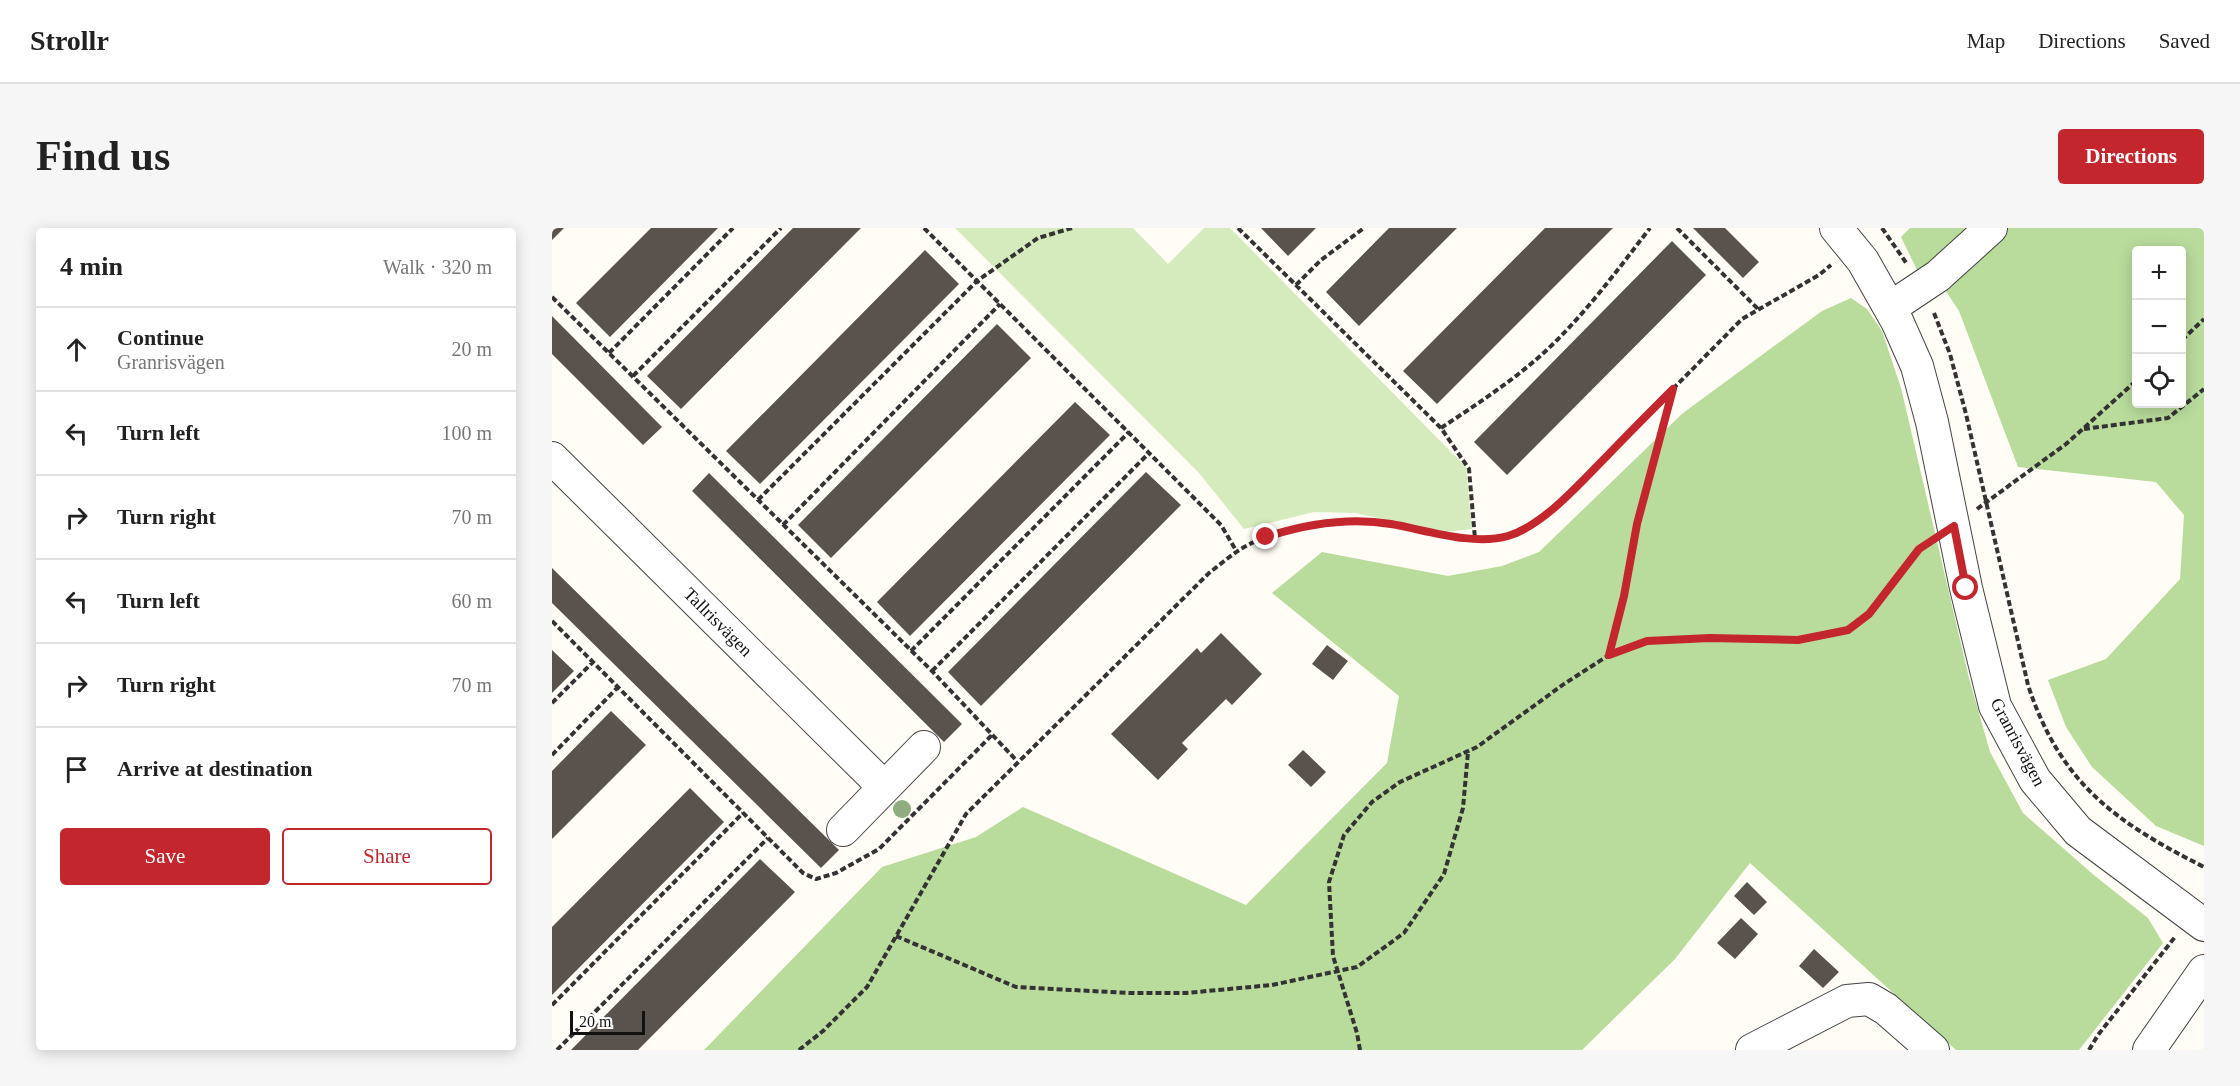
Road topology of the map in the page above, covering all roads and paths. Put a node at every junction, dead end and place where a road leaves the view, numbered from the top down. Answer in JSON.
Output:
{"nodes":[{"id":1,"x":733,"y":228,"type":"edge"},
{"id":2,"x":781,"y":228,"type":"edge"},
{"id":3,"x":924,"y":228,"type":"edge"},
{"id":4,"x":1072,"y":228,"type":"edge"},
{"id":5,"x":1238,"y":228,"type":"edge"},
{"id":6,"x":1364,"y":228,"type":"edge"},
{"id":7,"x":1650,"y":228,"type":"edge"},
{"id":8,"x":1677,"y":228,"type":"edge"},
{"id":9,"x":1882,"y":228,"type":"edge"},
{"id":10,"x":1991,"y":228,"type":"edge"},
{"id":11,"x":1843,"y":237,"type":"edge"},
{"id":12,"x":977,"y":281,"type":"junction"},
{"id":13,"x":1296,"y":285,"type":"junction"},
{"id":14,"x":1922,"y":287,"type":"junction"},
{"id":15,"x":552,"y":297,"type":"edge"},
{"id":16,"x":1000,"y":304,"type":"junction"},
{"id":17,"x":1890,"y":308,"type":"junction"},
{"id":18,"x":1758,"y":309,"type":"junction"},
{"id":19,"x":2204,"y":319,"type":"edge"},
{"id":20,"x":2186,"y":335,"type":"edge"},
{"id":21,"x":609,"y":353,"type":"junction"},
{"id":22,"x":633,"y":376,"type":"junction"},
{"id":23,"x":2132,"y":385,"type":"edge"},
{"id":24,"x":1673,"y":389,"type":"junction"},
{"id":25,"x":2204,"y":389,"type":"edge"},
{"id":26,"x":1442,"y":428,"type":"junction"},
{"id":27,"x":2083,"y":429,"type":"junction"},
{"id":28,"x":1129,"y":432,"type":"junction"},
{"id":29,"x":1149,"y":453,"type":"junction"},
{"id":30,"x":552,"y":458,"type":"edge"},
{"id":31,"x":758,"y":500,"type":"junction"},
{"id":32,"x":1986,"y":502,"type":"junction"},
{"id":33,"x":783,"y":525,"type":"junction"},
{"id":34,"x":1954,"y":526,"type":"junction"},
{"id":35,"x":1475,"y":538,"type":"junction"},
{"id":36,"x":1237,"y":552,"type":"junction"},
{"id":37,"x":552,"y":621,"type":"edge"},
{"id":38,"x":911,"y":651,"type":"junction"},
{"id":39,"x":1609,"y":655,"type":"junction"},
{"id":40,"x":593,"y":662,"type":"junction"},
{"id":41,"x":932,"y":671,"type":"junction"},
{"id":42,"x":618,"y":687,"type":"junction"},
{"id":43,"x":552,"y":703,"type":"edge"},
{"id":44,"x":992,"y":735,"type":"junction"},
{"id":45,"x":924,"y":747,"type":"dead end"},
{"id":46,"x":1468,"y":751,"type":"junction"},
{"id":47,"x":552,"y":755,"type":"edge"},
{"id":48,"x":1017,"y":761,"type":"junction"},
{"id":49,"x":884,"y":787,"type":"junction"},
{"id":50,"x":743,"y":813,"type":"junction"},
{"id":51,"x":843,"y":830,"type":"dead end"},
{"id":52,"x":768,"y":837,"type":"junction"},
{"id":53,"x":2204,"y":867,"type":"edge"},
{"id":54,"x":2198,"y":920,"type":"edge"},
{"id":55,"x":896,"y":936,"type":"junction"},
{"id":56,"x":1337,"y":971,"type":"junction"},
{"id":57,"x":2204,"y":971,"type":"edge"},
{"id":58,"x":552,"y":1005,"type":"edge"},
{"id":59,"x":557,"y":1050,"type":"edge"},
{"id":60,"x":799,"y":1050,"type":"edge"},
{"id":61,"x":1360,"y":1050,"type":"edge"},
{"id":62,"x":1752,"y":1050,"type":"edge"},
{"id":63,"x":1933,"y":1050,"type":"edge"},
{"id":64,"x":2089,"y":1050,"type":"edge"},
{"id":65,"x":2149,"y":1050,"type":"edge"}],
"edges":[{"from":1,"to":21,"type":"path"},
{"from":2,"to":22,"type":"path"},
{"from":3,"to":12,"type":"path"},
{"from":4,"to":12,"type":"path"},
{"from":5,"to":13,"type":"path"},
{"from":6,"to":13,"type":"path"},
{"from":7,"to":26,"type":"path"},
{"from":8,"to":18,"type":"path"},
{"from":9,"to":14,"type":"path"},
{"from":10,"to":14,"type":"street"},
{"from":11,"to":17,"type":"street","name":"Granrisvägen"},
{"from":11,"to":18,"type":"path"},
{"from":12,"to":16,"type":"path"},
{"from":12,"to":31,"type":"path"},
{"from":13,"to":26,"type":"path"},
{"from":14,"to":17,"type":"street"},
{"from":14,"to":32,"type":"path"},
{"from":15,"to":21,"type":"path"},
{"from":16,"to":28,"type":"path"},
{"from":16,"to":33,"type":"path"},
{"from":17,"to":34,"type":"street","name":"Granrisvägen"},
{"from":18,"to":24,"type":"path"},
{"from":19,"to":20,"type":"path"},
{"from":21,"to":22,"type":"path"},
{"from":22,"to":31,"type":"path"},
{"from":23,"to":27,"type":"path"},
{"from":24,"to":35,"type":"path"},
{"from":24,"to":39,"type":"path"},
{"from":25,"to":27,"type":"path"},
{"from":26,"to":35,"type":"path"},
{"from":27,"to":32,"type":"path"},
{"from":28,"to":29,"type":"path"},
{"from":28,"to":38,"type":"path"},
{"from":29,"to":36,"type":"path"},
{"from":29,"to":41,"type":"path"},
{"from":30,"to":49,"type":"street","name":"Tallrisvägen"},
{"from":31,"to":33,"type":"path"},
{"from":32,"to":34,"type":"path"},
{"from":32,"to":53,"type":"path"},
{"from":33,"to":38,"type":"path"},
{"from":34,"to":39,"type":"path"},
{"from":34,"to":54,"type":"street","name":"Granrisvägen"},
{"from":35,"to":36,"type":"path"},
{"from":36,"to":48,"type":"path"},
{"from":37,"to":40,"type":"path"},
{"from":38,"to":41,"type":"path"},
{"from":39,"to":46,"type":"path"},
{"from":40,"to":42,"type":"path"},
{"from":40,"to":43,"type":"path"},
{"from":41,"to":44,"type":"path"},
{"from":42,"to":47,"type":"path"},
{"from":42,"to":50,"type":"path"},
{"from":44,"to":48,"type":"path"},
{"from":44,"to":52,"type":"path"},
{"from":45,"to":49,"type":"street"},
{"from":46,"to":56,"type":"path"},
{"from":46,"to":56,"type":"path"},
{"from":48,"to":55,"type":"path"},
{"from":49,"to":51,"type":"street"},
{"from":50,"to":52,"type":"path"},
{"from":50,"to":58,"type":"path"},
{"from":52,"to":59,"type":"path"},
{"from":54,"to":64,"type":"path"},
{"from":55,"to":56,"type":"path"},
{"from":55,"to":60,"type":"path"},
{"from":56,"to":61,"type":"path"},
{"from":57,"to":65,"type":"street"},
{"from":62,"to":63,"type":"street"}]}
